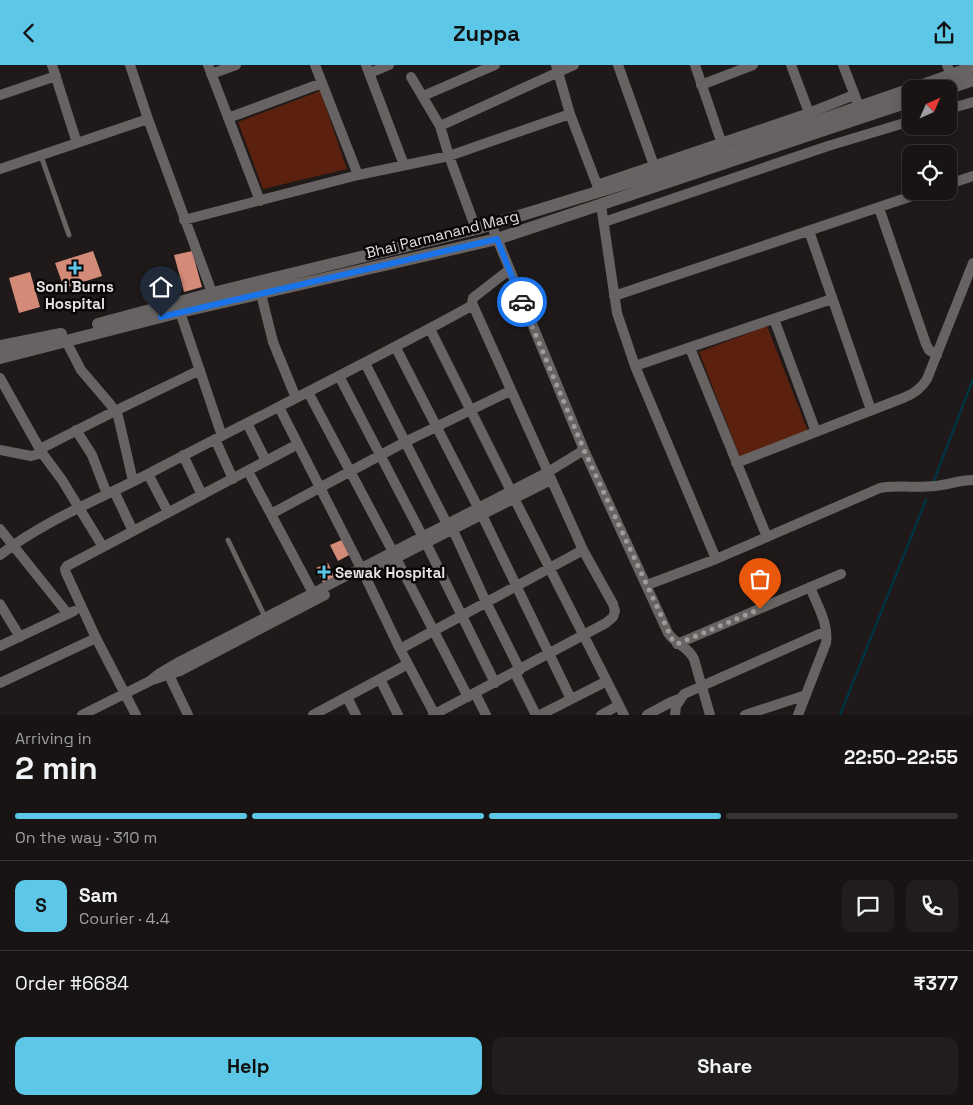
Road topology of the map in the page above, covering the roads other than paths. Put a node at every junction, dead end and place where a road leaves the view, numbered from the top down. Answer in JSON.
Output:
{"nodes":[{"id":1,"x":52,"y":65,"type":"edge"},
{"id":2,"x":130,"y":65,"type":"edge"},
{"id":3,"x":236,"y":65,"type":"edge"},
{"id":4,"x":315,"y":65,"type":"edge"},
{"id":5,"x":389,"y":65,"type":"edge"},
{"id":6,"x":495,"y":65,"type":"edge"},
{"id":7,"x":572,"y":65,"type":"edge"},
{"id":8,"x":618,"y":65,"type":"edge"},
{"id":9,"x":695,"y":65,"type":"edge"},
{"id":10,"x":753,"y":65,"type":"edge"},
{"id":11,"x":792,"y":65,"type":"edge"},
{"id":12,"x":843,"y":65,"type":"edge"},
{"id":13,"x":973,"y":67,"type":"edge"},
{"id":14,"x":368,"y":69,"type":"edge"},
{"id":15,"x":558,"y":69,"type":"edge"},
{"id":16,"x":209,"y":70,"type":"edge"},
{"id":17,"x":949,"y":70,"type":"edge"},
{"id":18,"x":56,"y":75,"type":"junction"},
{"id":19,"x":411,"y":77,"type":"dead end"},
{"id":20,"x":930,"y":80,"type":"edge"},
{"id":21,"x":973,"y":80,"type":"edge"},
{"id":22,"x":322,"y":83,"type":"junction"},
{"id":23,"x":702,"y":85,"type":"junction"},
{"id":24,"x":958,"y":85,"type":"edge"},
{"id":25,"x":902,"y":92,"type":"edge"},
{"id":26,"x":0,"y":95,"type":"edge"},
{"id":27,"x":854,"y":95,"type":"junction"},
{"id":28,"x":423,"y":96,"type":"junction"},
{"id":29,"x":973,"y":102,"type":"edge"},
{"id":30,"x":902,"y":104,"type":"edge"},
{"id":31,"x":958,"y":106,"type":"edge"},
{"id":32,"x":860,"y":107,"type":"junction"},
{"id":33,"x":570,"y":114,"type":"junction"},
{"id":34,"x":228,"y":118,"type":"junction"},
{"id":35,"x":811,"y":118,"type":"junction"},
{"id":36,"x":148,"y":119,"type":"junction"},
{"id":37,"x":902,"y":124,"type":"edge"},
{"id":38,"x":440,"y":126,"type":"junction"},
{"id":39,"x":77,"y":143,"type":"junction"},
{"id":40,"x":723,"y":148,"type":"junction"},
{"id":41,"x":40,"y":155,"type":"junction"},
{"id":42,"x":449,"y":156,"type":"junction"},
{"id":43,"x":404,"y":165,"type":"junction"},
{"id":44,"x":0,"y":169,"type":"edge"},
{"id":45,"x":656,"y":170,"type":"junction"},
{"id":46,"x":358,"y":175,"type":"junction"},
{"id":47,"x":973,"y":176,"type":"edge"},
{"id":48,"x":957,"y":181,"type":"edge"},
{"id":49,"x":598,"y":188,"type":"junction"},
{"id":50,"x":902,"y":199,"type":"edge"},
{"id":51,"x":260,"y":201,"type":"junction"},
{"id":52,"x":601,"y":205,"type":"junction"},
{"id":53,"x":879,"y":207,"type":"junction"},
{"id":54,"x":184,"y":220,"type":"junction"},
{"id":55,"x":604,"y":222,"type":"junction"},
{"id":56,"x":490,"y":224,"type":"junction"},
{"id":57,"x":476,"y":229,"type":"junction"},
{"id":58,"x":809,"y":231,"type":"junction"},
{"id":59,"x":69,"y":235,"type":"dead end"},
{"id":60,"x":497,"y":239,"type":"junction"},
{"id":61,"x":973,"y":263,"type":"edge"},
{"id":62,"x":510,"y":270,"type":"junction"},
{"id":63,"x":261,"y":294,"type":"junction"},
{"id":64,"x":614,"y":296,"type":"junction"},
{"id":65,"x":214,"y":299,"type":"junction"},
{"id":66,"x":832,"y":299,"type":"junction"},
{"id":67,"x":472,"y":305,"type":"junction"},
{"id":68,"x":180,"y":312,"type":"junction"},
{"id":69,"x":774,"y":319,"type":"junction"},
{"id":70,"x":430,"y":329,"type":"junction"},
{"id":71,"x":66,"y":341,"type":"junction"},
{"id":72,"x":0,"y":346,"type":"edge"},
{"id":73,"x":396,"y":348,"type":"junction"},
{"id":74,"x":690,"y":348,"type":"junction"},
{"id":75,"x":937,"y":355,"type":"junction"},
{"id":76,"x":0,"y":358,"type":"edge"},
{"id":77,"x":365,"y":363,"type":"junction"},
{"id":78,"x":636,"y":366,"type":"junction"},
{"id":79,"x":200,"y":370,"type":"junction"},
{"id":80,"x":339,"y":376,"type":"junction"},
{"id":81,"x":0,"y":378,"type":"edge"},
{"id":82,"x":510,"y":391,"type":"junction"},
{"id":83,"x":308,"y":392,"type":"junction"},
{"id":84,"x":296,"y":398,"type":"junction"},
{"id":85,"x":279,"y":407,"type":"junction"},
{"id":86,"x":871,"y":409,"type":"junction"},
{"id":87,"x":115,"y":411,"type":"junction"},
{"id":88,"x":470,"y":411,"type":"junction"},
{"id":89,"x":247,"y":423,"type":"junction"},
{"id":90,"x":436,"y":427,"type":"junction"},
{"id":91,"x":76,"y":430,"type":"junction"},
{"id":92,"x":816,"y":432,"type":"junction"},
{"id":93,"x":218,"y":438,"type":"junction"},
{"id":94,"x":405,"y":442,"type":"junction"},
{"id":95,"x":298,"y":445,"type":"junction"},
{"id":96,"x":0,"y":450,"type":"edge"},
{"id":97,"x":584,"y":450,"type":"junction"},
{"id":98,"x":41,"y":451,"type":"junction"},
{"id":99,"x":183,"y":455,"type":"junction"},
{"id":100,"x":380,"y":455,"type":"junction"},
{"id":101,"x":266,"y":461,"type":"junction"},
{"id":102,"x":736,"y":463,"type":"junction"},
{"id":103,"x":248,"y":471,"type":"junction"},
{"id":104,"x":350,"y":471,"type":"junction"},
{"id":105,"x":148,"y":474,"type":"junction"},
{"id":106,"x":549,"y":476,"type":"junction"},
{"id":107,"x":233,"y":479,"type":"junction"},
{"id":108,"x":973,"y":480,"type":"edge"},
{"id":109,"x":133,"y":481,"type":"junction"},
{"id":110,"x":319,"y":488,"type":"junction"},
{"id":111,"x":110,"y":493,"type":"junction"},
{"id":112,"x":202,"y":495,"type":"junction"},
{"id":113,"x":512,"y":495,"type":"junction"},
{"id":114,"x":80,"y":508,"type":"junction"},
{"id":115,"x":480,"y":512,"type":"junction"},
{"id":116,"x":168,"y":513,"type":"junction"},
{"id":117,"x":271,"y":514,"type":"junction"},
{"id":118,"x":450,"y":527,"type":"junction"},
{"id":119,"x":0,"y":529,"type":"edge"},
{"id":120,"x":133,"y":531,"type":"junction"},
{"id":121,"x":767,"y":537,"type":"junction"},
{"id":122,"x":228,"y":540,"type":"dead end"},
{"id":123,"x":424,"y":540,"type":"junction"},
{"id":124,"x":13,"y":545,"type":"junction"},
{"id":125,"x":103,"y":547,"type":"junction"},
{"id":126,"x":583,"y":550,"type":"junction"},
{"id":127,"x":0,"y":555,"type":"edge"},
{"id":128,"x":394,"y":555,"type":"junction"},
{"id":129,"x":716,"y":559,"type":"junction"},
{"id":130,"x":549,"y":568,"type":"junction"},
{"id":131,"x":362,"y":571,"type":"junction"},
{"id":132,"x":841,"y":574,"type":"dead end"},
{"id":133,"x":647,"y":585,"type":"junction"},
{"id":134,"x":515,"y":586,"type":"junction"},
{"id":135,"x":810,"y":587,"type":"junction"},
{"id":136,"x":313,"y":593,"type":"junction"},
{"id":137,"x":486,"y":602,"type":"junction"},
{"id":138,"x":0,"y":604,"type":"edge"},
{"id":139,"x":296,"y":606,"type":"junction"},
{"id":140,"x":81,"y":608,"type":"junction"},
{"id":141,"x":68,"y":614,"type":"junction"},
{"id":142,"x":461,"y":616,"type":"junction"},
{"id":143,"x":266,"y":621,"type":"junction"},
{"id":144,"x":434,"y":631,"type":"junction"},
{"id":145,"x":826,"y":631,"type":"junction"},
{"id":146,"x":584,"y":636,"type":"junction"},
{"id":147,"x":20,"y":637,"type":"junction"},
{"id":148,"x":96,"y":638,"type":"junction"},
{"id":149,"x":677,"y":644,"type":"junction"},
{"id":150,"x":0,"y":646,"type":"edge"},
{"id":151,"x":400,"y":649,"type":"junction"},
{"id":152,"x":549,"y":654,"type":"junction"},
{"id":153,"x":408,"y":663,"type":"junction"},
{"id":154,"x":517,"y":671,"type":"junction"},
{"id":155,"x":168,"y":672,"type":"junction"},
{"id":156,"x":380,"y":679,"type":"junction"},
{"id":157,"x":607,"y":681,"type":"junction"},
{"id":158,"x":0,"y":683,"type":"edge"},
{"id":159,"x":495,"y":683,"type":"junction"},
{"id":160,"x":701,"y":685,"type":"junction"},
{"id":161,"x":125,"y":693,"type":"junction"},
{"id":162,"x":472,"y":695,"type":"junction"},
{"id":163,"x":806,"y":695,"type":"junction"},
{"id":164,"x":347,"y":697,"type":"junction"},
{"id":165,"x":571,"y":699,"type":"junction"},
{"id":166,"x":679,"y":699,"type":"junction"},
{"id":167,"x":619,"y":705,"type":"junction"},
{"id":168,"x":94,"y":712,"type":"edge"},
{"id":169,"x":82,"y":715,"type":"edge"},
{"id":170,"x":136,"y":715,"type":"edge"},
{"id":171,"x":188,"y":715,"type":"edge"},
{"id":172,"x":315,"y":715,"type":"edge"},
{"id":173,"x":356,"y":715,"type":"edge"},
{"id":174,"x":398,"y":715,"type":"edge"},
{"id":175,"x":434,"y":715,"type":"edge"},
{"id":176,"x":486,"y":715,"type":"edge"},
{"id":177,"x":538,"y":715,"type":"edge"},
{"id":178,"x":601,"y":715,"type":"edge"},
{"id":179,"x":624,"y":715,"type":"edge"},
{"id":180,"x":648,"y":715,"type":"edge"},
{"id":181,"x":675,"y":715,"type":"edge"},
{"id":182,"x":710,"y":715,"type":"edge"},
{"id":183,"x":747,"y":715,"type":"edge"},
{"id":184,"x":798,"y":715,"type":"edge"}],
"edges":[{"from":1,"to":18,"type":"street"},
{"from":2,"to":36,"type":"street"},
{"from":3,"to":16,"type":"street"},
{"from":4,"to":22,"type":"street"},
{"from":5,"to":14,"type":"street"},
{"from":6,"to":28,"type":"street"},
{"from":7,"to":15,"type":"street"},
{"from":8,"to":45,"type":"street"},
{"from":9,"to":23,"type":"street"},
{"from":10,"to":23,"type":"street"},
{"from":11,"to":35,"type":"street"},
{"from":12,"to":27,"type":"street"},
{"from":13,"to":17,"type":"street","name":"Bhai Parmanand Marg"},
{"from":14,"to":43,"type":"street"},
{"from":15,"to":33,"type":"street"},
{"from":15,"to":38,"type":"street"},
{"from":16,"to":34,"type":"street"},
{"from":17,"to":20,"type":"street","name":"Bhai Parmanand Marg"},
{"from":18,"to":26,"type":"street"},
{"from":18,"to":39,"type":"street"},
{"from":19,"to":28,"type":"street"},
{"from":21,"to":24,"type":"street"},
{"from":22,"to":34,"type":"street"},
{"from":22,"to":46,"type":"street"},
{"from":23,"to":40,"type":"street"},
{"from":25,"to":32,"type":"street","name":"Bhai Parmanand Marg"},
{"from":27,"to":32,"type":"street"},
{"from":27,"to":35,"type":"street"},
{"from":28,"to":38,"type":"street"},
{"from":29,"to":31,"type":"street"},
{"from":30,"to":52,"type":"street","name":"Bhai Parmanand Marg"},
{"from":32,"to":35,"type":"street","name":"Bhai Parmanand Marg"},
{"from":33,"to":42,"type":"street"},
{"from":33,"to":49,"type":"street"},
{"from":34,"to":51,"type":"street"},
{"from":35,"to":40,"type":"street","name":"Bhai Parmanand Marg"},
{"from":36,"to":39,"type":"street"},
{"from":36,"to":54,"type":"street"},
{"from":37,"to":55,"type":"street"},
{"from":38,"to":42,"type":"street"},
{"from":39,"to":41,"type":"street"},
{"from":40,"to":45,"type":"street","name":"Bhai Parmanand Marg"},
{"from":41,"to":44,"type":"street"},
{"from":41,"to":59,"type":"lane"},
{"from":42,"to":43,"type":"street"},
{"from":42,"to":57,"type":"street"},
{"from":43,"to":46,"type":"street"},
{"from":45,"to":49,"type":"street","name":"Bhai Parmanand Marg"},
{"from":46,"to":51,"type":"street"},
{"from":47,"to":48,"type":"street"},
{"from":49,"to":56,"type":"street","name":"Bhai Parmanand Marg"},
{"from":50,"to":53,"type":"street"},
{"from":51,"to":54,"type":"street"},
{"from":52,"to":55,"type":"street"},
{"from":52,"to":60,"type":"street","name":"Bhai Parmanand Marg"},
{"from":53,"to":58,"type":"street"},
{"from":53,"to":75,"type":"street"},
{"from":54,"to":65,"type":"street"},
{"from":55,"to":64,"type":"street"},
{"from":56,"to":57,"type":"street","name":"Bhai Parmanand Marg"},
{"from":56,"to":60,"type":"street"},
{"from":57,"to":65,"type":"street","name":"Bhai Parmanand Marg"},
{"from":58,"to":64,"type":"street"},
{"from":58,"to":66,"type":"street"},
{"from":60,"to":62,"type":"street"},
{"from":60,"to":63,"type":"street","name":"Bhai Parmanand Marg"},
{"from":61,"to":75,"type":"street"},
{"from":62,"to":67,"type":"street"},
{"from":62,"to":97,"type":"street"},
{"from":63,"to":65,"type":"street","name":"Bhai Parmanand Marg"},
{"from":63,"to":84,"type":"street"},
{"from":64,"to":78,"type":"street"},
{"from":65,"to":68,"type":"street","name":"Bhai Parmanand Marg"},
{"from":65,"to":72,"type":"street","name":"Bhai Parmanand Marg"},
{"from":66,"to":69,"type":"street"},
{"from":66,"to":86,"type":"street"},
{"from":67,"to":70,"type":"street"},
{"from":67,"to":82,"type":"street"},
{"from":68,"to":71,"type":"street","name":"Bhai Parmanand Marg"},
{"from":68,"to":79,"type":"street"},
{"from":69,"to":74,"type":"street"},
{"from":69,"to":92,"type":"street"},
{"from":70,"to":73,"type":"street"},
{"from":70,"to":88,"type":"street"},
{"from":71,"to":76,"type":"street","name":"Bhai Parmanand Marg"},
{"from":71,"to":87,"type":"street"},
{"from":73,"to":77,"type":"street"},
{"from":73,"to":90,"type":"street"},
{"from":74,"to":78,"type":"street"},
{"from":74,"to":102,"type":"street"},
{"from":75,"to":86,"type":"street"},
{"from":77,"to":80,"type":"street"},
{"from":77,"to":94,"type":"street"},
{"from":78,"to":129,"type":"street"},
{"from":79,"to":87,"type":"street"},
{"from":79,"to":93,"type":"street"},
{"from":80,"to":83,"type":"street"},
{"from":80,"to":100,"type":"street"},
{"from":81,"to":98,"type":"street"},
{"from":82,"to":88,"type":"street"},
{"from":82,"to":106,"type":"street"},
{"from":83,"to":84,"type":"street"},
{"from":83,"to":104,"type":"street"},
{"from":84,"to":85,"type":"street"},
{"from":85,"to":89,"type":"street"},
{"from":85,"to":95,"type":"street"},
{"from":86,"to":92,"type":"street"},
{"from":87,"to":91,"type":"street"},
{"from":87,"to":109,"type":"street"},
{"from":88,"to":90,"type":"street"},
{"from":88,"to":113,"type":"street"},
{"from":89,"to":93,"type":"street"},
{"from":89,"to":101,"type":"street"},
{"from":90,"to":94,"type":"street"},
{"from":90,"to":115,"type":"street"},
{"from":91,"to":98,"type":"street"},
{"from":91,"to":111,"type":"street"},
{"from":92,"to":102,"type":"street"},
{"from":93,"to":99,"type":"street"},
{"from":93,"to":107,"type":"street"},
{"from":94,"to":100,"type":"street"},
{"from":94,"to":118,"type":"street"},
{"from":95,"to":101,"type":"street"},
{"from":95,"to":110,"type":"street"},
{"from":96,"to":98,"type":"street"},
{"from":97,"to":106,"type":"street"},
{"from":97,"to":133,"type":"street"},
{"from":98,"to":114,"type":"street"},
{"from":99,"to":105,"type":"street"},
{"from":99,"to":112,"type":"street"},
{"from":100,"to":104,"type":"street"},
{"from":100,"to":123,"type":"street"},
{"from":101,"to":103,"type":"street"},
{"from":102,"to":121,"type":"street"},
{"from":103,"to":107,"type":"street"},
{"from":103,"to":117,"type":"street"},
{"from":104,"to":110,"type":"street"},
{"from":104,"to":128,"type":"street"},
{"from":105,"to":109,"type":"street"},
{"from":105,"to":116,"type":"street"},
{"from":106,"to":113,"type":"street"},
{"from":106,"to":126,"type":"street"},
{"from":107,"to":112,"type":"street"},
{"from":108,"to":121,"type":"street"},
{"from":109,"to":111,"type":"street"},
{"from":110,"to":117,"type":"street"},
{"from":110,"to":131,"type":"street"},
{"from":111,"to":114,"type":"street"},
{"from":111,"to":120,"type":"street"},
{"from":112,"to":116,"type":"street"},
{"from":113,"to":115,"type":"street"},
{"from":113,"to":130,"type":"street"},
{"from":114,"to":124,"type":"street"},
{"from":114,"to":125,"type":"street"},
{"from":115,"to":118,"type":"street"},
{"from":115,"to":134,"type":"street"},
{"from":116,"to":120,"type":"street"},
{"from":117,"to":136,"type":"street"},
{"from":118,"to":123,"type":"street"},
{"from":118,"to":137,"type":"street"},
{"from":119,"to":124,"type":"street"},
{"from":120,"to":125,"type":"street"},
{"from":121,"to":129,"type":"street"},
{"from":122,"to":143,"type":"lane"},
{"from":123,"to":128,"type":"street"},
{"from":123,"to":142,"type":"street"},
{"from":124,"to":127,"type":"street"},
{"from":124,"to":141,"type":"street"},
{"from":125,"to":140,"type":"street"},
{"from":126,"to":130,"type":"street"},
{"from":126,"to":146,"type":"street"},
{"from":128,"to":131,"type":"street"},
{"from":128,"to":144,"type":"street"},
{"from":129,"to":133,"type":"street"},
{"from":130,"to":134,"type":"street"},
{"from":130,"to":146,"type":"street"},
{"from":131,"to":136,"type":"street"},
{"from":131,"to":139,"type":"street"},
{"from":131,"to":151,"type":"street"},
{"from":132,"to":135,"type":"street"},
{"from":133,"to":149,"type":"street"},
{"from":134,"to":137,"type":"street"},
{"from":134,"to":152,"type":"street"},
{"from":135,"to":145,"type":"street"},
{"from":135,"to":149,"type":"street"},
{"from":136,"to":139,"type":"street"},
{"from":137,"to":142,"type":"street"},
{"from":137,"to":154,"type":"street"},
{"from":138,"to":147,"type":"street"},
{"from":139,"to":143,"type":"street"},
{"from":140,"to":141,"type":"street"},
{"from":140,"to":148,"type":"street"},
{"from":141,"to":147,"type":"street"},
{"from":142,"to":144,"type":"street"},
{"from":142,"to":159,"type":"street"},
{"from":143,"to":155,"type":"street"},
{"from":144,"to":151,"type":"street"},
{"from":144,"to":162,"type":"street"},
{"from":145,"to":160,"type":"street"},
{"from":145,"to":163,"type":"street"},
{"from":146,"to":152,"type":"street"},
{"from":146,"to":157,"type":"street"},
{"from":147,"to":150,"type":"street"},
{"from":148,"to":158,"type":"street"},
{"from":148,"to":161,"type":"street"},
{"from":149,"to":160,"type":"street"},
{"from":151,"to":153,"type":"street"},
{"from":152,"to":154,"type":"street"},
{"from":152,"to":165,"type":"street"},
{"from":153,"to":156,"type":"street"},
{"from":153,"to":175,"type":"street"},
{"from":154,"to":159,"type":"street"},
{"from":154,"to":177,"type":"street"},
{"from":155,"to":161,"type":"street"},
{"from":155,"to":171,"type":"street"},
{"from":156,"to":164,"type":"street"},
{"from":156,"to":174,"type":"street"},
{"from":157,"to":165,"type":"street"},
{"from":157,"to":167,"type":"street"},
{"from":159,"to":162,"type":"street"},
{"from":160,"to":166,"type":"street"},
{"from":160,"to":182,"type":"street"},
{"from":161,"to":168,"type":"street"},
{"from":161,"to":170,"type":"street"},
{"from":162,"to":175,"type":"street"},
{"from":162,"to":176,"type":"street"},
{"from":163,"to":183,"type":"street"},
{"from":163,"to":184,"type":"street"},
{"from":164,"to":172,"type":"street"},
{"from":164,"to":173,"type":"street"},
{"from":165,"to":177,"type":"street"},
{"from":166,"to":180,"type":"street"},
{"from":166,"to":181,"type":"street"},
{"from":167,"to":178,"type":"street"},
{"from":167,"to":179,"type":"street"},
{"from":168,"to":169,"type":"street"}]}
